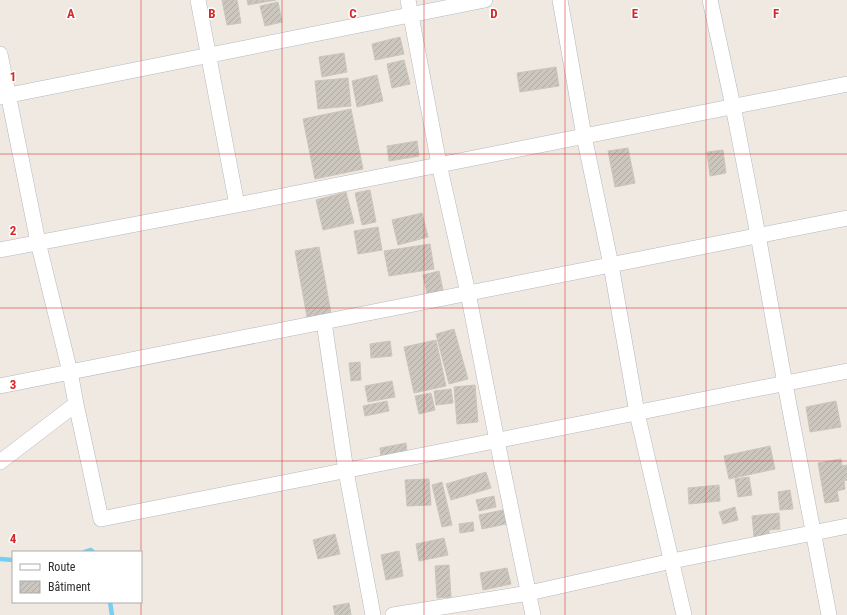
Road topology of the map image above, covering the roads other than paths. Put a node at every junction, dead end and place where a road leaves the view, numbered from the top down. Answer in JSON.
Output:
{"nodes":[{"id":1,"x":198,"y":0,"type":"edge"},
{"id":2,"x":408,"y":0,"type":"edge"},
{"id":3,"x":485,"y":0,"type":"edge"},
{"id":4,"x":560,"y":0,"type":"edge"},
{"id":5,"x":710,"y":0,"type":"edge"},
{"id":6,"x":411,"y":15,"type":"junction"},
{"id":7,"x":0,"y":54,"type":"edge"},
{"id":8,"x":208,"y":55,"type":"junction"},
{"id":9,"x":847,"y":84,"type":"edge"},
{"id":10,"x":4,"y":96,"type":"edge"},
{"id":11,"x":733,"y":106,"type":"junction"},
{"id":12,"x":584,"y":136,"type":"junction"},
{"id":13,"x":439,"y":164,"type":"junction"},
{"id":14,"x":237,"y":204,"type":"junction"},
{"id":15,"x":847,"y":218,"type":"edge"},
{"id":16,"x":758,"y":236,"type":"junction"},
{"id":17,"x":38,"y":242,"type":"junction"},
{"id":18,"x":0,"y":250,"type":"edge"},
{"id":19,"x":611,"y":265,"type":"junction"},
{"id":20,"x":468,"y":293,"type":"junction"},
{"id":21,"x":324,"y":322,"type":"junction"},
{"id":22,"x":847,"y":371,"type":"edge"},
{"id":23,"x":70,"y":372,"type":"junction"},
{"id":24,"x":785,"y":384,"type":"junction"},
{"id":25,"x":0,"y":386,"type":"edge"},
{"id":26,"x":76,"y":404,"type":"junction"},
{"id":27,"x":637,"y":413,"type":"junction"},
{"id":28,"x":497,"y":441,"type":"junction"},
{"id":29,"x":0,"y":462,"type":"edge"},
{"id":30,"x":346,"y":471,"type":"junction"},
{"id":31,"x":847,"y":526,"type":"edge"},
{"id":32,"x":814,"y":533,"type":"junction"},
{"id":33,"x":672,"y":561,"type":"junction"},
{"id":34,"x":528,"y":593,"type":"junction"},
{"id":35,"x":373,"y":615,"type":"edge"},
{"id":36,"x":393,"y":615,"type":"edge"},
{"id":37,"x":533,"y":615,"type":"edge"},
{"id":38,"x":684,"y":615,"type":"edge"},
{"id":39,"x":829,"y":615,"type":"edge"}],
"edges":[{"from":1,"to":8,"type":"street"},
{"from":2,"to":6,"type":"street"},
{"from":3,"to":6,"type":"street"},
{"from":4,"to":12,"type":"street"},
{"from":5,"to":11,"type":"street"},
{"from":6,"to":8,"type":"street"},
{"from":6,"to":13,"type":"street"},
{"from":7,"to":10,"type":"street"},
{"from":8,"to":10,"type":"street"},
{"from":8,"to":14,"type":"street"},
{"from":9,"to":11,"type":"street"},
{"from":10,"to":17,"type":"street"},
{"from":11,"to":12,"type":"street"},
{"from":11,"to":16,"type":"street"},
{"from":12,"to":13,"type":"street"},
{"from":12,"to":19,"type":"street"},
{"from":13,"to":14,"type":"street"},
{"from":13,"to":20,"type":"street"},
{"from":14,"to":17,"type":"street"},
{"from":15,"to":16,"type":"street"},
{"from":16,"to":19,"type":"street"},
{"from":16,"to":24,"type":"street"},
{"from":17,"to":18,"type":"street"},
{"from":17,"to":23,"type":"street"},
{"from":19,"to":20,"type":"street"},
{"from":19,"to":27,"type":"street"},
{"from":20,"to":21,"type":"street"},
{"from":20,"to":28,"type":"street"},
{"from":21,"to":23,"type":"street"},
{"from":21,"to":30,"type":"street"},
{"from":22,"to":24,"type":"street"},
{"from":23,"to":25,"type":"street"},
{"from":23,"to":26,"type":"street"},
{"from":24,"to":27,"type":"street"},
{"from":24,"to":32,"type":"street"},
{"from":26,"to":29,"type":"street"},
{"from":26,"to":30,"type":"street"},
{"from":27,"to":28,"type":"street"},
{"from":27,"to":33,"type":"street"},
{"from":28,"to":30,"type":"street"},
{"from":28,"to":34,"type":"street"},
{"from":30,"to":35,"type":"street"},
{"from":31,"to":32,"type":"street"},
{"from":32,"to":33,"type":"street"},
{"from":32,"to":39,"type":"street"},
{"from":33,"to":34,"type":"street"},
{"from":33,"to":38,"type":"street"},
{"from":34,"to":36,"type":"street"},
{"from":34,"to":37,"type":"street"}]}
